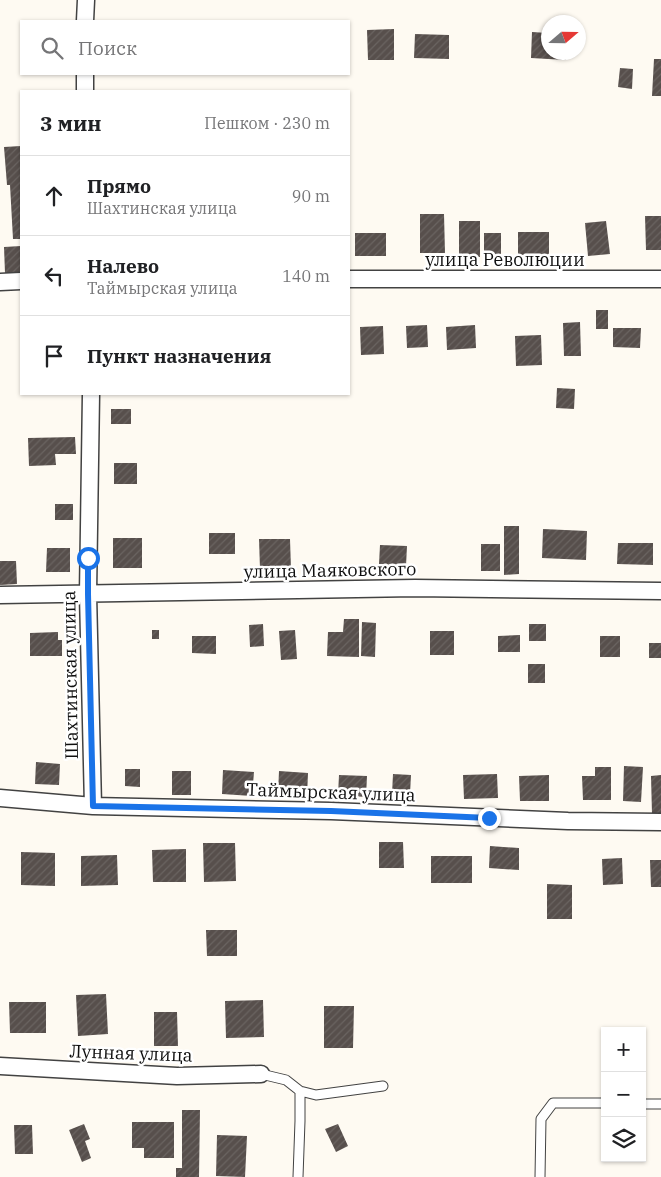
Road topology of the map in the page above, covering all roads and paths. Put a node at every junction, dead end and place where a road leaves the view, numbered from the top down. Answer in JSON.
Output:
{"nodes":[{"id":1,"x":86,"y":0,"type":"edge"},
{"id":2,"x":85,"y":20,"type":"edge"},
{"id":3,"x":85,"y":75,"type":"edge"},
{"id":4,"x":85,"y":90,"type":"edge"},
{"id":5,"x":350,"y":279,"type":"edge"},
{"id":6,"x":661,"y":279,"type":"edge"},
{"id":7,"x":20,"y":281,"type":"edge"},
{"id":8,"x":0,"y":282,"type":"edge"},
{"id":9,"x":91,"y":395,"type":"edge"},
{"id":10,"x":661,"y":591,"type":"edge"},
{"id":11,"x":88,"y":594,"type":"junction"},
{"id":12,"x":0,"y":595,"type":"edge"},
{"id":13,"x":0,"y":798,"type":"edge"},
{"id":14,"x":93,"y":806,"type":"junction"},
{"id":15,"x":661,"y":822,"type":"edge"},
{"id":16,"x":0,"y":1066,"type":"edge"},
{"id":17,"x":261,"y":1074,"type":"joint"},
{"id":18,"x":383,"y":1086,"type":"dead end"},
{"id":19,"x":300,"y":1091,"type":"junction"},
{"id":20,"x":601,"y":1104,"type":"edge"},
{"id":21,"x":646,"y":1104,"type":"edge"},
{"id":22,"x":661,"y":1104,"type":"edge"},
{"id":23,"x":298,"y":1177,"type":"edge"},
{"id":24,"x":540,"y":1177,"type":"edge"}],
"edges":[{"from":1,"to":2,"type":"street"},
{"from":3,"to":4,"type":"street"},
{"from":5,"to":6,"type":"street","name":"улица Революции"},
{"from":7,"to":8,"type":"street"},
{"from":9,"to":11,"type":"street","name":"Шахтинская улица"},
{"from":10,"to":11,"type":"street","name":"улица Маяковского"},
{"from":11,"to":12,"type":"street","name":"улица Маяковского"},
{"from":11,"to":14,"type":"street","name":"Шахтинская улица"},
{"from":13,"to":14,"type":"street","name":"Таймырская улица"},
{"from":14,"to":15,"type":"street","name":"Таймырская улица"},
{"from":16,"to":17,"type":"street","name":"Лунная улица"},
{"from":17,"to":19,"type":"lane"},
{"from":18,"to":19,"type":"lane"},
{"from":19,"to":23,"type":"lane"},
{"from":20,"to":24,"type":"lane"},
{"from":21,"to":22,"type":"lane"}]}
